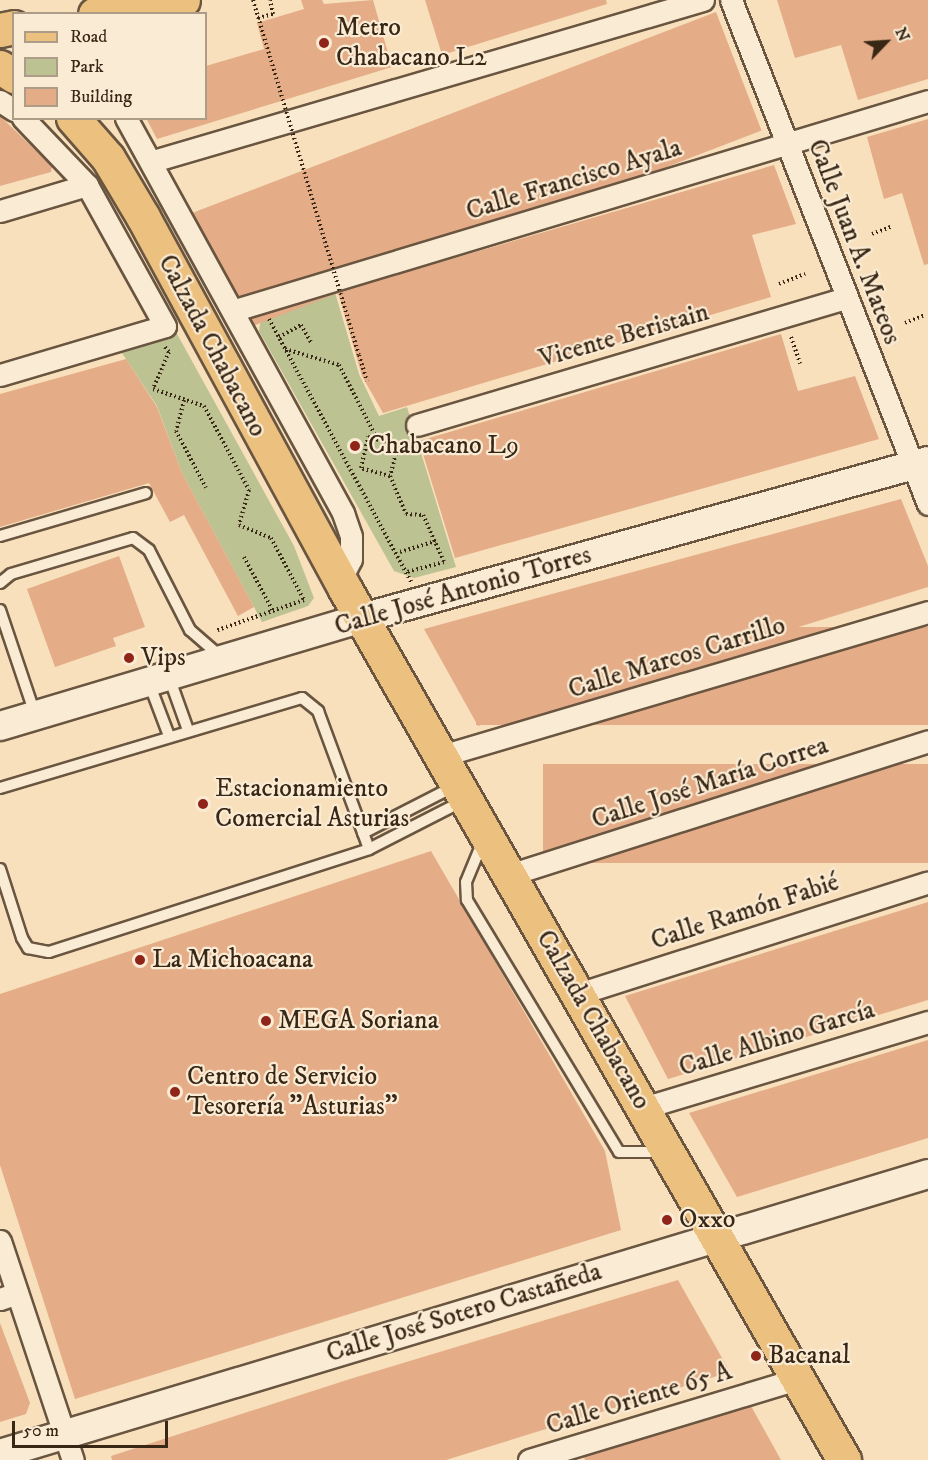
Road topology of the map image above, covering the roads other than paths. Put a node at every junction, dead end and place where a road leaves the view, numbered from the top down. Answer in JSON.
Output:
{"nodes":[{"id":1,"x":183,"y":0,"type":"edge"},
{"id":2,"x":703,"y":0,"type":"edge"},
{"id":3,"x":731,"y":0,"type":"edge"},
{"id":4,"x":124,"y":11,"type":"edge"},
{"id":5,"x":928,"y":101,"type":"edge"},
{"id":6,"x":26,"y":120,"type":"edge"},
{"id":7,"x":75,"y":120,"type":"edge"},
{"id":8,"x":127,"y":120,"type":"edge"},
{"id":9,"x":787,"y":143,"type":"junction"},
{"id":10,"x":153,"y":161,"type":"junction"},
{"id":11,"x":87,"y":185,"type":"junction"},
{"id":12,"x":0,"y":211,"type":"edge"},
{"id":13,"x":847,"y":298,"type":"junction"},
{"id":14,"x":235,"y":310,"type":"junction"},
{"id":15,"x":0,"y":375,"type":"edge"},
{"id":16,"x":417,"y":425,"type":"dead end"},
{"id":17,"x":921,"y":463,"type":"edge"},
{"id":18,"x":146,"y":493,"type":"dead end"},
{"id":19,"x":928,"y":504,"type":"edge"},
{"id":20,"x":0,"y":536,"type":"edge"},
{"id":21,"x":340,"y":581,"type":"junction"},
{"id":22,"x":0,"y":584,"type":"edge"},
{"id":23,"x":0,"y":609,"type":"edge"},
{"id":24,"x":928,"y":612,"type":"edge"},
{"id":25,"x":362,"y":618,"type":"junction"},
{"id":26,"x":225,"y":660,"type":"junction"},
{"id":27,"x":159,"y":680,"type":"junction"},
{"id":28,"x":36,"y":716,"type":"junction"},
{"id":29,"x":0,"y":726,"type":"edge"},
{"id":30,"x":188,"y":730,"type":"junction"},
{"id":31,"x":170,"y":735,"type":"junction"},
{"id":32,"x":928,"y":741,"type":"edge"},
{"id":33,"x":441,"y":756,"type":"junction"},
{"id":34,"x":0,"y":788,"type":"edge"},
{"id":35,"x":462,"y":792,"type":"junction"},
{"id":36,"x":363,"y":833,"type":"junction"},
{"id":37,"x":486,"y":834,"type":"junction"},
{"id":38,"x":369,"y":849,"type":"junction"},
{"id":39,"x":0,"y":869,"type":"edge"},
{"id":40,"x":509,"y":875,"type":"junction"},
{"id":41,"x":928,"y":882,"type":"edge"},
{"id":42,"x":578,"y":994,"type":"junction"},
{"id":43,"x":928,"y":1022,"type":"edge"},
{"id":44,"x":643,"y":1108,"type":"junction"},
{"id":45,"x":668,"y":1152,"type":"junction"},
{"id":46,"x":928,"y":1174,"type":"edge"},
{"id":47,"x":717,"y":1237,"type":"junction"},
{"id":48,"x":0,"y":1241,"type":"edge"},
{"id":49,"x":9,"y":1296,"type":"edge"},
{"id":50,"x":798,"y":1379,"type":"junction"},
{"id":51,"x":69,"y":1447,"type":"edge"},
{"id":52,"x":0,"y":1454,"type":"edge"},
{"id":53,"x":530,"y":1460,"type":"edge"},
{"id":54,"x":844,"y":1460,"type":"edge"}],
"edges":[{"from":1,"to":4,"type":"main road"},
{"from":2,"to":10,"type":"street"},
{"from":3,"to":9,"type":"street","name":"Calle Juan A. Mateos"},
{"from":5,"to":9,"type":"street","name":"Calle Francisco Ayala"},
{"from":6,"to":11,"type":"street","name":"Calzada Chabacano"},
{"from":7,"to":21,"type":"main road","name":"Calzada Chabacano"},
{"from":8,"to":10,"type":"street","name":"Calzada Chabacano"},
{"from":9,"to":13,"type":"street","name":"Calle Juan A. Mateos"},
{"from":9,"to":14,"type":"street","name":"Calle Francisco Ayala"},
{"from":10,"to":14,"type":"street","name":"Calzada Chabacano"},
{"from":11,"to":12,"type":"street"},
{"from":11,"to":15,"type":"street","name":"Calzada Chabacano"},
{"from":13,"to":16,"type":"street","name":"Vicente Beristain"},
{"from":13,"to":17,"type":"street","name":"Calle Juan A. Mateos"},
{"from":14,"to":21,"type":"street","name":"Calzada Chabacano"},
{"from":17,"to":19,"type":"street","name":"Calle Juan A. Mateos"},
{"from":17,"to":25,"type":"street","name":"Calle José Antonio Torres"},
{"from":18,"to":20,"type":"lane"},
{"from":21,"to":25,"type":"main road","name":"Calzada Chabacano"},
{"from":22,"to":26,"type":"lane"},
{"from":23,"to":28,"type":"lane"},
{"from":24,"to":33,"type":"street","name":"Calle Marcos Carrillo"},
{"from":25,"to":26,"type":"street","name":"Calle José Antonio Torres"},
{"from":25,"to":33,"type":"main road","name":"Calzada Chabacano"},
{"from":26,"to":27,"type":"street","name":"Calle José Antonio Torres"},
{"from":27,"to":28,"type":"street","name":"Calle José Antonio Torres"},
{"from":27,"to":30,"type":"lane"},
{"from":27,"to":31,"type":"lane"},
{"from":28,"to":29,"type":"street","name":"Calle José Antonio Torres"},
{"from":30,"to":31,"type":"lane"},
{"from":30,"to":36,"type":"lane"},
{"from":31,"to":34,"type":"lane"},
{"from":32,"to":40,"type":"street","name":"Calle José María Correa"},
{"from":33,"to":35,"type":"main road","name":"Calzada Chabacano"},
{"from":35,"to":36,"type":"lane"},
{"from":35,"to":37,"type":"main road","name":"Calzada Chabacano"},
{"from":35,"to":38,"type":"lane"},
{"from":36,"to":38,"type":"lane"},
{"from":37,"to":40,"type":"main road","name":"Calzada Chabacano"},
{"from":37,"to":45,"type":"lane"},
{"from":38,"to":39,"type":"lane"},
{"from":40,"to":42,"type":"main road","name":"Calzada Chabacano"},
{"from":41,"to":42,"type":"street","name":"Calle Ramón Fabié"},
{"from":42,"to":44,"type":"main road","name":"Calzada Chabacano"},
{"from":43,"to":44,"type":"street","name":"Calle Albino García"},
{"from":44,"to":45,"type":"main road","name":"Calzada Chabacano"},
{"from":45,"to":47,"type":"main road","name":"Calzada Chabacano"},
{"from":46,"to":47,"type":"street","name":"Calle José Sotero Castañeda"},
{"from":47,"to":50,"type":"main road","name":"Calzada Chabacano"},
{"from":47,"to":51,"type":"street","name":"Calle José Sotero Castañeda"},
{"from":48,"to":49,"type":"street"},
{"from":49,"to":51,"type":"street"},
{"from":50,"to":53,"type":"street","name":"Calle Oriente 65 A"},
{"from":50,"to":54,"type":"main road","name":"Calzada Chabacano"},
{"from":51,"to":52,"type":"street","name":"Calle José Sotero Castañeda"}]}
